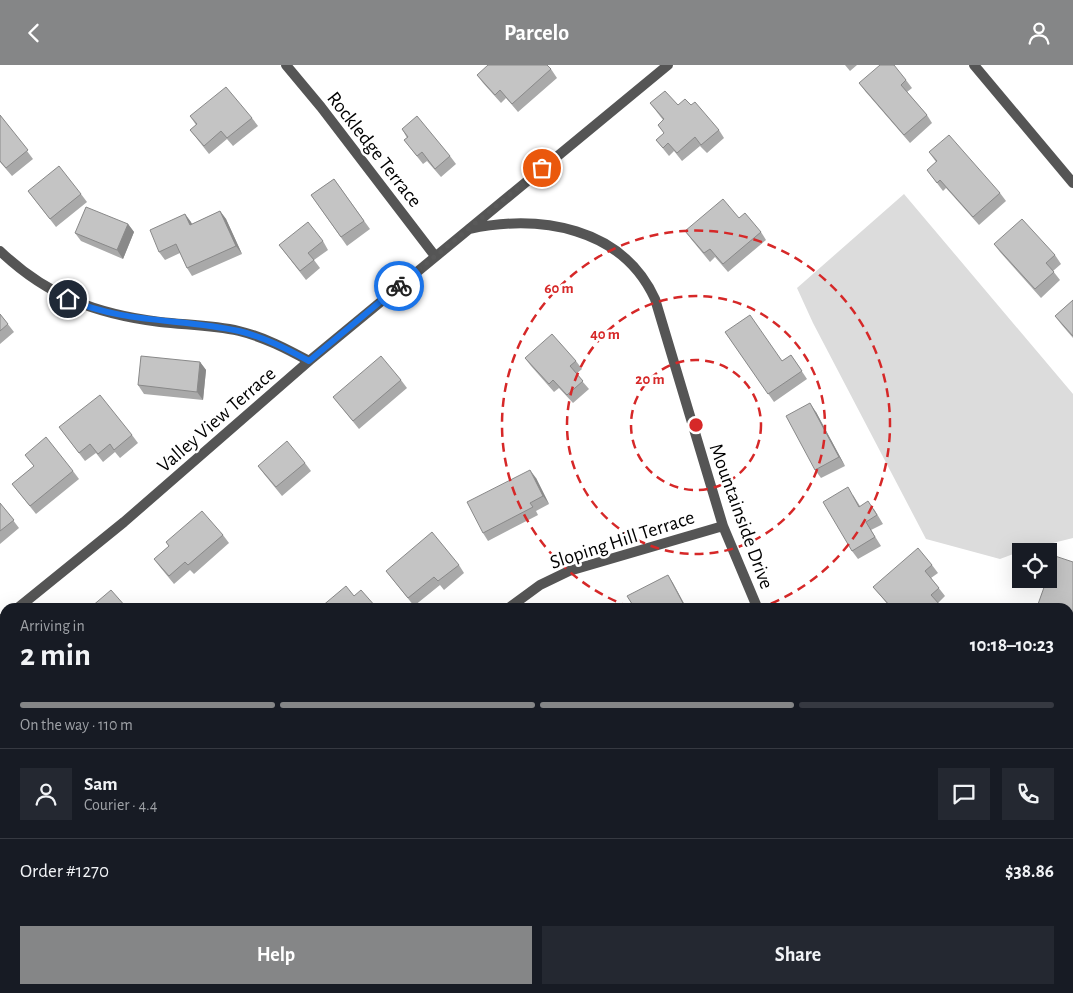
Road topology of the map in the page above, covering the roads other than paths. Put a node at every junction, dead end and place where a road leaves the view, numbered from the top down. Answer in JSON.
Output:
{"nodes":[{"id":1,"x":286,"y":65,"type":"edge"},
{"id":2,"x":668,"y":65,"type":"edge"},
{"id":3,"x":974,"y":65,"type":"edge"},
{"id":4,"x":1073,"y":183,"type":"edge"},
{"id":5,"x":467,"y":230,"type":"junction"},
{"id":6,"x":1,"y":255,"type":"edge"},
{"id":7,"x":435,"y":256,"type":"junction"},
{"id":8,"x":309,"y":361,"type":"junction"},
{"id":9,"x":723,"y":526,"type":"junction"},
{"id":10,"x":24,"y":603,"type":"edge"},
{"id":11,"x":515,"y":603,"type":"edge"},
{"id":12,"x":755,"y":603,"type":"edge"}],
"edges":[{"from":1,"to":7,"type":"street","name":"Rockledge Terrace"},
{"from":2,"to":5,"type":"street","name":"Valley View Terrace"},
{"from":3,"to":4,"type":"street"},
{"from":5,"to":7,"type":"street","name":"Valley View Terrace"},
{"from":5,"to":9,"type":"street","name":"Mountainside Drive"},
{"from":6,"to":8,"type":"street"},
{"from":7,"to":8,"type":"street","name":"Valley View Terrace"},
{"from":8,"to":10,"type":"street","name":"Valley View Terrace"},
{"from":9,"to":11,"type":"street","name":"Sloping Hill Terrace"},
{"from":9,"to":12,"type":"street","name":"Mountainside Drive"}]}
